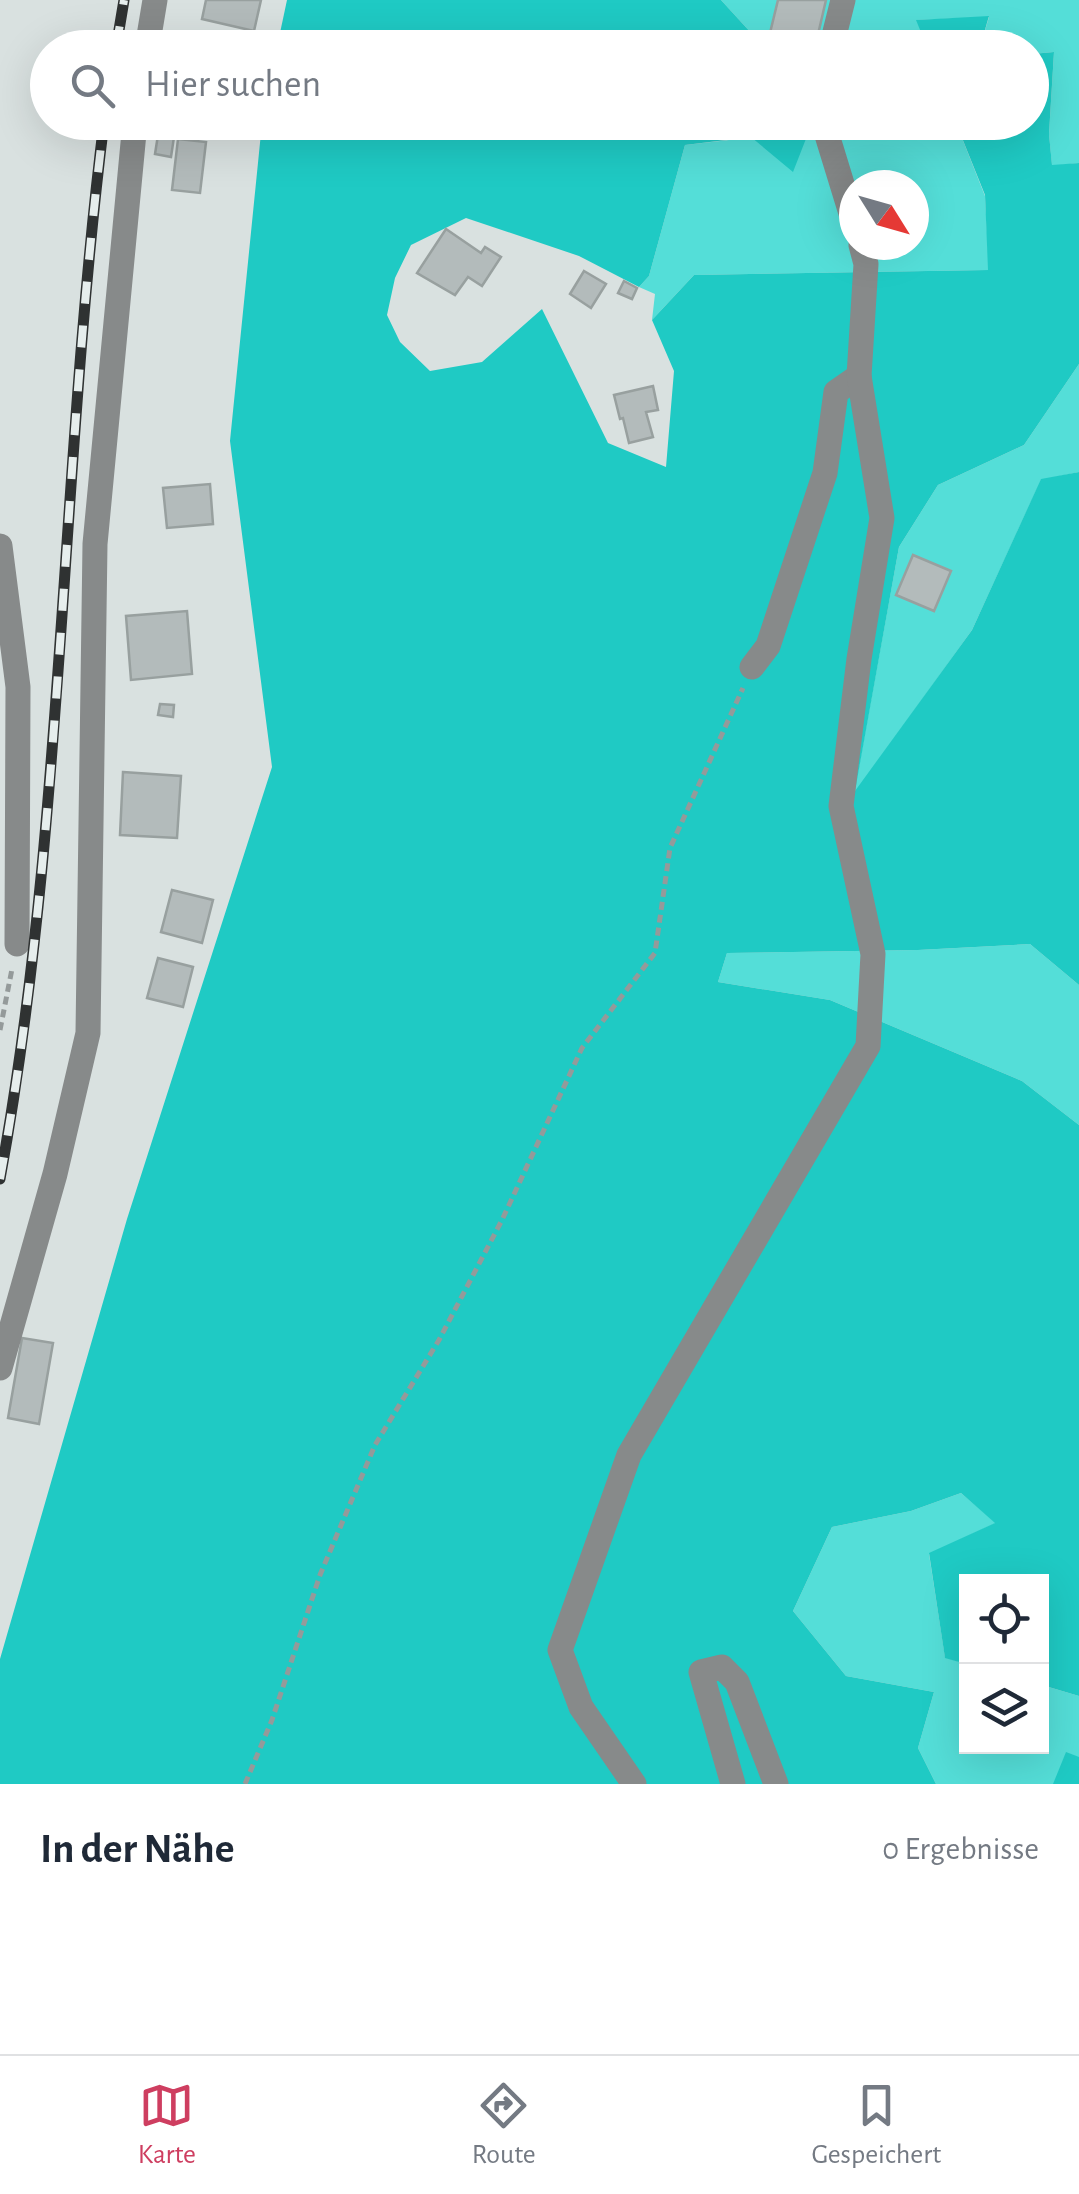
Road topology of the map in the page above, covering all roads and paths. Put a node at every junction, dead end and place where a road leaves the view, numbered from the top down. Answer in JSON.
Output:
{"nodes":[{"id":1,"x":155,"y":0,"type":"edge"},
{"id":2,"x":842,"y":0,"type":"edge"},
{"id":3,"x":150,"y":30,"type":"edge"},
{"id":4,"x":835,"y":30,"type":"edge"},
{"id":5,"x":133,"y":140,"type":"edge"},
{"id":6,"x":828,"y":140,"type":"edge"},
{"id":7,"x":839,"y":176,"type":"edge"},
{"id":8,"x":865,"y":260,"type":"edge"},
{"id":9,"x":859,"y":376,"type":"junction"},
{"id":10,"x":0,"y":546,"type":"edge"},
{"id":11,"x":752,"y":667,"type":"joint"},
{"id":12,"x":18,"y":944,"type":"joint"},
{"id":13,"x":0,"y":1030,"type":"edge"},
{"id":14,"x":0,"y":1368,"type":"edge"},
{"id":15,"x":246,"y":1784,"type":"edge"},
{"id":16,"x":634,"y":1784,"type":"edge"},
{"id":17,"x":732,"y":1784,"type":"edge"},
{"id":18,"x":776,"y":1784,"type":"edge"}],
"edges":[{"from":1,"to":3,"type":"street"},
{"from":2,"to":4,"type":"street"},
{"from":5,"to":14,"type":"street"},
{"from":6,"to":7,"type":"street"},
{"from":8,"to":9,"type":"street"},
{"from":9,"to":11,"type":"street"},
{"from":9,"to":16,"type":"street"},
{"from":10,"to":12,"type":"street"},
{"from":11,"to":15,"type":"path"},
{"from":12,"to":13,"type":"path"},
{"from":17,"to":18,"type":"street"}]}
